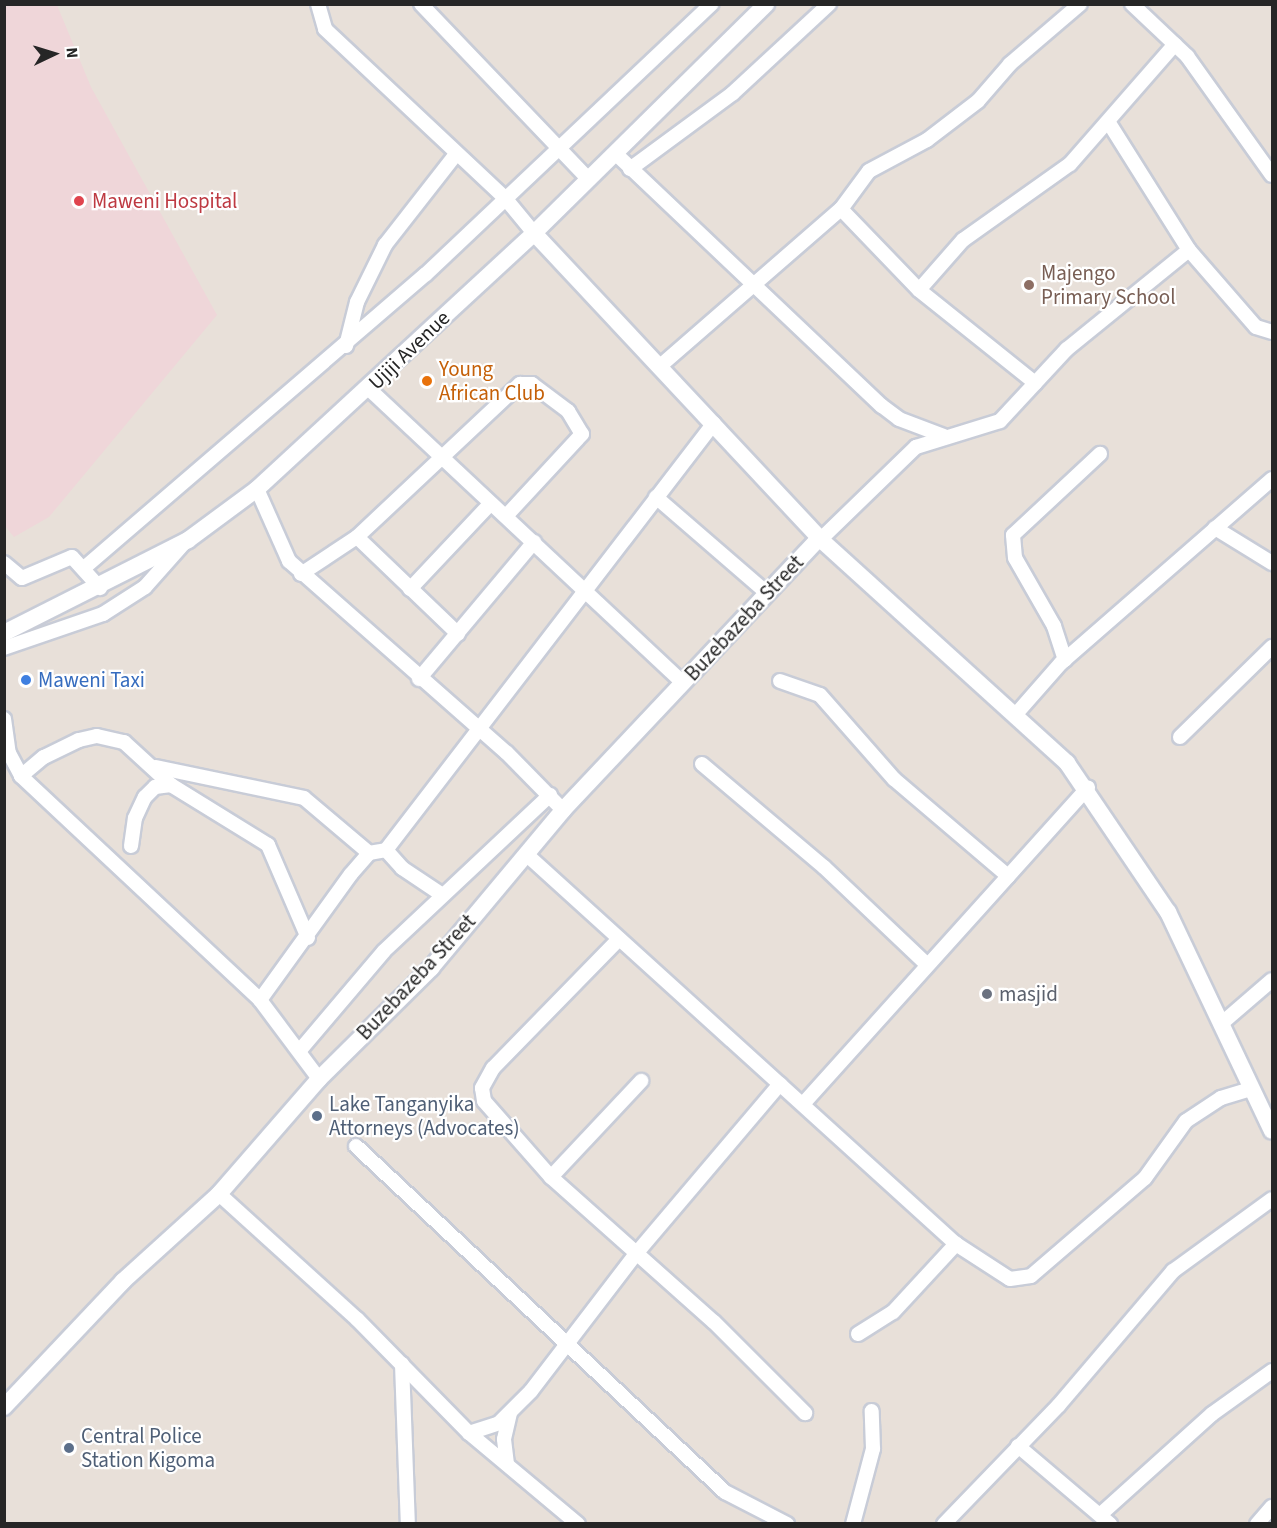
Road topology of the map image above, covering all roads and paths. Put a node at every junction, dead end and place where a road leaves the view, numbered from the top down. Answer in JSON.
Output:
{"nodes":[{"id":1,"x":318,"y":4,"type":"edge"},
{"id":2,"x":421,"y":4,"type":"edge"},
{"id":3,"x":712,"y":4,"type":"edge"},
{"id":4,"x":766,"y":4,"type":"edge"},
{"id":5,"x":829,"y":4,"type":"edge"},
{"id":6,"x":1080,"y":4,"type":"edge"},
{"id":7,"x":1132,"y":4,"type":"edge"},
{"id":8,"x":1175,"y":44,"type":"junction"},
{"id":9,"x":1109,"y":123,"type":"junction"},
{"id":10,"x":554,"y":149,"type":"junction"},
{"id":11,"x":456,"y":154,"type":"junction"},
{"id":12,"x":616,"y":154,"type":"junction"},
{"id":13,"x":630,"y":169,"type":"junction"},
{"id":14,"x":1272,"y":175,"type":"edge"},
{"id":15,"x":588,"y":179,"type":"junction"},
{"id":16,"x":505,"y":198,"type":"junction"},
{"id":17,"x":841,"y":209,"type":"junction"},
{"id":18,"x":534,"y":233,"type":"junction"},
{"id":19,"x":1189,"y":250,"type":"junction"},
{"id":20,"x":754,"y":288,"type":"junction"},
{"id":21,"x":919,"y":290,"type":"junction"},
{"id":22,"x":1272,"y":332,"type":"edge"},
{"id":23,"x":346,"y":346,"type":"junction"},
{"id":24,"x":659,"y":368,"type":"junction"},
{"id":25,"x":1035,"y":383,"type":"junction"},
{"id":26,"x":369,"y":389,"type":"junction"},
{"id":27,"x":714,"y":423,"type":"junction"},
{"id":28,"x":946,"y":436,"type":"junction"},
{"id":29,"x":1100,"y":454,"type":"dead end"},
{"id":30,"x":444,"y":460,"type":"junction"},
{"id":31,"x":1272,"y":479,"type":"edge"},
{"id":32,"x":257,"y":489,"type":"junction"},
{"id":33,"x":656,"y":497,"type":"junction"},
{"id":34,"x":490,"y":504,"type":"junction"},
{"id":35,"x":506,"y":516,"type":"junction"},
{"id":36,"x":1215,"y":528,"type":"junction"},
{"id":37,"x":357,"y":537,"type":"junction"},
{"id":38,"x":821,"y":538,"type":"junction"},
{"id":39,"x":188,"y":540,"type":"junction"},
{"id":40,"x":534,"y":542,"type":"junction"},
{"id":41,"x":1272,"y":563,"type":"edge"},
{"id":42,"x":84,"y":568,"type":"junction"},
{"id":43,"x":7,"y":570,"type":"edge"},
{"id":44,"x":302,"y":574,"type":"junction"},
{"id":45,"x":100,"y":588,"type":"junction"},
{"id":46,"x":410,"y":589,"type":"junction"},
{"id":47,"x":582,"y":589,"type":"junction"},
{"id":48,"x":767,"y":593,"type":"junction"},
{"id":49,"x":4,"y":633,"type":"edge"},
{"id":50,"x":458,"y":634,"type":"junction"},
{"id":51,"x":1272,"y":647,"type":"edge"},
{"id":52,"x":4,"y":648,"type":"edge"},
{"id":53,"x":1065,"y":660,"type":"junction"},
{"id":54,"x":419,"y":679,"type":"junction"},
{"id":55,"x":780,"y":681,"type":"dead end"},
{"id":56,"x":683,"y":682,"type":"junction"},
{"id":57,"x":1017,"y":713,"type":"junction"},
{"id":58,"x":4,"y":719,"type":"edge"},
{"id":59,"x":478,"y":730,"type":"junction"},
{"id":60,"x":1180,"y":737,"type":"dead end"},
{"id":61,"x":702,"y":764,"type":"dead end"},
{"id":62,"x":155,"y":767,"type":"junction"},
{"id":63,"x":21,"y":776,"type":"junction"},
{"id":64,"x":171,"y":785,"type":"junction"},
{"id":65,"x":1088,"y":788,"type":"junction"},
{"id":66,"x":550,"y":795,"type":"junction"},
{"id":67,"x":563,"y":810,"type":"junction"},
{"id":68,"x":131,"y":846,"type":"dead end"},
{"id":69,"x":386,"y":850,"type":"junction"},
{"id":70,"x":369,"y":854,"type":"junction"},
{"id":71,"x":526,"y":854,"type":"junction"},
{"id":72,"x":1008,"y":876,"type":"junction"},
{"id":73,"x":441,"y":894,"type":"junction"},
{"id":74,"x":308,"y":938,"type":"junction"},
{"id":75,"x":619,"y":939,"type":"junction"},
{"id":76,"x":925,"y":963,"type":"junction"},
{"id":77,"x":1272,"y":980,"type":"edge"},
{"id":78,"x":260,"y":1000,"type":"junction"},
{"id":79,"x":1221,"y":1024,"type":"junction"},
{"id":80,"x":301,"y":1049,"type":"junction"},
{"id":81,"x":319,"y":1079,"type":"junction"},
{"id":82,"x":641,"y":1081,"type":"dead end"},
{"id":83,"x":780,"y":1084,"type":"junction"},
{"id":84,"x":1251,"y":1089,"type":"junction"},
{"id":85,"x":803,"y":1104,"type":"junction"},
{"id":86,"x":1272,"y":1131,"type":"edge"},
{"id":87,"x":356,"y":1146,"type":"dead end"},
{"id":88,"x":551,"y":1177,"type":"junction"},
{"id":89,"x":219,"y":1194,"type":"junction"},
{"id":90,"x":1272,"y":1199,"type":"edge"},
{"id":91,"x":956,"y":1244,"type":"junction"},
{"id":92,"x":635,"y":1255,"type":"junction"},
{"id":93,"x":858,"y":1334,"type":"dead end"},
{"id":94,"x":565,"y":1346,"type":"junction"},
{"id":95,"x":402,"y":1364,"type":"junction"},
{"id":96,"x":1272,"y":1371,"type":"edge"},
{"id":97,"x":4,"y":1407,"type":"edge"},
{"id":98,"x":872,"y":1411,"type":"dead end"},
{"id":99,"x":805,"y":1413,"type":"dead end"},
{"id":100,"x":510,"y":1414,"type":"junction"},
{"id":101,"x":469,"y":1433,"type":"junction"},
{"id":102,"x":1018,"y":1446,"type":"junction"},
{"id":103,"x":507,"y":1464,"type":"junction"},
{"id":104,"x":1272,"y":1507,"type":"edge"},
{"id":105,"x":1105,"y":1519,"type":"edge"},
{"id":106,"x":408,"y":1524,"type":"edge"},
{"id":107,"x":578,"y":1524,"type":"edge"},
{"id":108,"x":788,"y":1524,"type":"edge"},
{"id":109,"x":853,"y":1524,"type":"edge"},
{"id":110,"x":944,"y":1524,"type":"edge"},
{"id":111,"x":1257,"y":1524,"type":"edge"}],
"edges":[{"from":1,"to":11,"type":"street"},
{"from":2,"to":10,"type":"street"},
{"from":3,"to":10,"type":"street"},
{"from":4,"to":12,"type":"street","name":"Ujiji Avenue"},
{"from":5,"to":13,"type":"street"},
{"from":6,"to":17,"type":"street"},
{"from":7,"to":8,"type":"street"},
{"from":8,"to":9,"type":"street"},
{"from":8,"to":14,"type":"street"},
{"from":9,"to":19,"type":"street"},
{"from":9,"to":21,"type":"street"},
{"from":10,"to":15,"type":"street"},
{"from":10,"to":16,"type":"street"},
{"from":11,"to":16,"type":"street"},
{"from":11,"to":23,"type":"street"},
{"from":12,"to":13,"type":"street"},
{"from":12,"to":15,"type":"street","name":"Ujiji Avenue"},
{"from":13,"to":20,"type":"street"},
{"from":15,"to":18,"type":"street","name":"Ujiji Avenue"},
{"from":16,"to":18,"type":"street"},
{"from":16,"to":23,"type":"street"},
{"from":17,"to":20,"type":"street"},
{"from":17,"to":21,"type":"street"},
{"from":18,"to":24,"type":"street"},
{"from":18,"to":26,"type":"street","name":"Ujiji Avenue"},
{"from":19,"to":22,"type":"street"},
{"from":19,"to":25,"type":"street"},
{"from":20,"to":24,"type":"street"},
{"from":20,"to":28,"type":"street"},
{"from":21,"to":25,"type":"street"},
{"from":23,"to":42,"type":"street"},
{"from":24,"to":27,"type":"street"},
{"from":25,"to":28,"type":"street"},
{"from":26,"to":30,"type":"street"},
{"from":26,"to":32,"type":"street","name":"Ujiji Avenue"},
{"from":27,"to":33,"type":"street"},
{"from":27,"to":38,"type":"street"},
{"from":28,"to":38,"type":"street"},
{"from":29,"to":53,"type":"street"},
{"from":30,"to":34,"type":"street"},
{"from":30,"to":35,"type":"street"},
{"from":30,"to":37,"type":"street"},
{"from":31,"to":36,"type":"street"},
{"from":32,"to":39,"type":"street","name":"Ujiji Avenue"},
{"from":32,"to":44,"type":"street"},
{"from":33,"to":47,"type":"street"},
{"from":33,"to":48,"type":"street"},
{"from":34,"to":35,"type":"street"},
{"from":34,"to":46,"type":"street"},
{"from":35,"to":40,"type":"street"},
{"from":36,"to":41,"type":"street"},
{"from":36,"to":53,"type":"street"},
{"from":37,"to":44,"type":"street"},
{"from":37,"to":46,"type":"street"},
{"from":38,"to":48,"type":"street","name":"Buzebazeba Street"},
{"from":38,"to":57,"type":"street"},
{"from":39,"to":45,"type":"street","name":"Ujiji Avenue"},
{"from":39,"to":52,"type":"street"},
{"from":40,"to":47,"type":"street"},
{"from":40,"to":50,"type":"street"},
{"from":42,"to":43,"type":"street"},
{"from":42,"to":45,"type":"street"},
{"from":44,"to":54,"type":"street"},
{"from":45,"to":49,"type":"street","name":"Ujiji Avenue"},
{"from":46,"to":50,"type":"street"},
{"from":47,"to":56,"type":"street"},
{"from":47,"to":59,"type":"street"},
{"from":48,"to":56,"type":"street","name":"Buzebazeba Street"},
{"from":50,"to":54,"type":"street"},
{"from":51,"to":60,"type":"street"},
{"from":53,"to":57,"type":"street"},
{"from":54,"to":59,"type":"street"},
{"from":55,"to":72,"type":"street"},
{"from":56,"to":67,"type":"street","name":"Buzebazeba Street"},
{"from":57,"to":65,"type":"street"},
{"from":58,"to":63,"type":"street"},
{"from":59,"to":66,"type":"street"},
{"from":59,"to":69,"type":"street"},
{"from":61,"to":76,"type":"street"},
{"from":62,"to":63,"type":"street"},
{"from":62,"to":64,"type":"street"},
{"from":62,"to":70,"type":"street"},
{"from":63,"to":78,"type":"street"},
{"from":64,"to":68,"type":"street"},
{"from":64,"to":74,"type":"street"},
{"from":65,"to":72,"type":"street"},
{"from":65,"to":79,"type":"street"},
{"from":66,"to":67,"type":"street"},
{"from":66,"to":73,"type":"street"},
{"from":67,"to":71,"type":"street","name":"Buzebazeba Street"},
{"from":69,"to":70,"type":"street"},
{"from":69,"to":73,"type":"street"},
{"from":70,"to":74,"type":"street"},
{"from":71,"to":75,"type":"street"},
{"from":71,"to":81,"type":"street","name":"Buzebazeba Street"},
{"from":72,"to":76,"type":"street"},
{"from":73,"to":80,"type":"street"},
{"from":74,"to":78,"type":"street"},
{"from":75,"to":83,"type":"street"},
{"from":75,"to":88,"type":"street"},
{"from":76,"to":85,"type":"street"},
{"from":77,"to":79,"type":"street"},
{"from":78,"to":80,"type":"street"},
{"from":79,"to":84,"type":"street"},
{"from":80,"to":81,"type":"street"},
{"from":81,"to":89,"type":"street","name":"Buzebazeba Street"},
{"from":82,"to":88,"type":"street"},
{"from":83,"to":85,"type":"street"},
{"from":83,"to":92,"type":"street"},
{"from":84,"to":86,"type":"street"},
{"from":84,"to":91,"type":"street"},
{"from":85,"to":91,"type":"street"},
{"from":87,"to":94,"type":"street"},
{"from":88,"to":92,"type":"street"},
{"from":89,"to":95,"type":"street"},
{"from":89,"to":97,"type":"street","name":"Buzebazeba Street"},
{"from":90,"to":102,"type":"street"},
{"from":91,"to":93,"type":"street"},
{"from":92,"to":94,"type":"street"},
{"from":92,"to":99,"type":"street"},
{"from":94,"to":100,"type":"street"},
{"from":94,"to":108,"type":"street"},
{"from":95,"to":101,"type":"street"},
{"from":95,"to":106,"type":"street"},
{"from":96,"to":105,"type":"street"},
{"from":98,"to":109,"type":"street"},
{"from":100,"to":101,"type":"street"},
{"from":100,"to":103,"type":"street"},
{"from":101,"to":103,"type":"street"},
{"from":102,"to":105,"type":"street"},
{"from":102,"to":110,"type":"street"},
{"from":103,"to":107,"type":"street"},
{"from":104,"to":111,"type":"street"}]}
